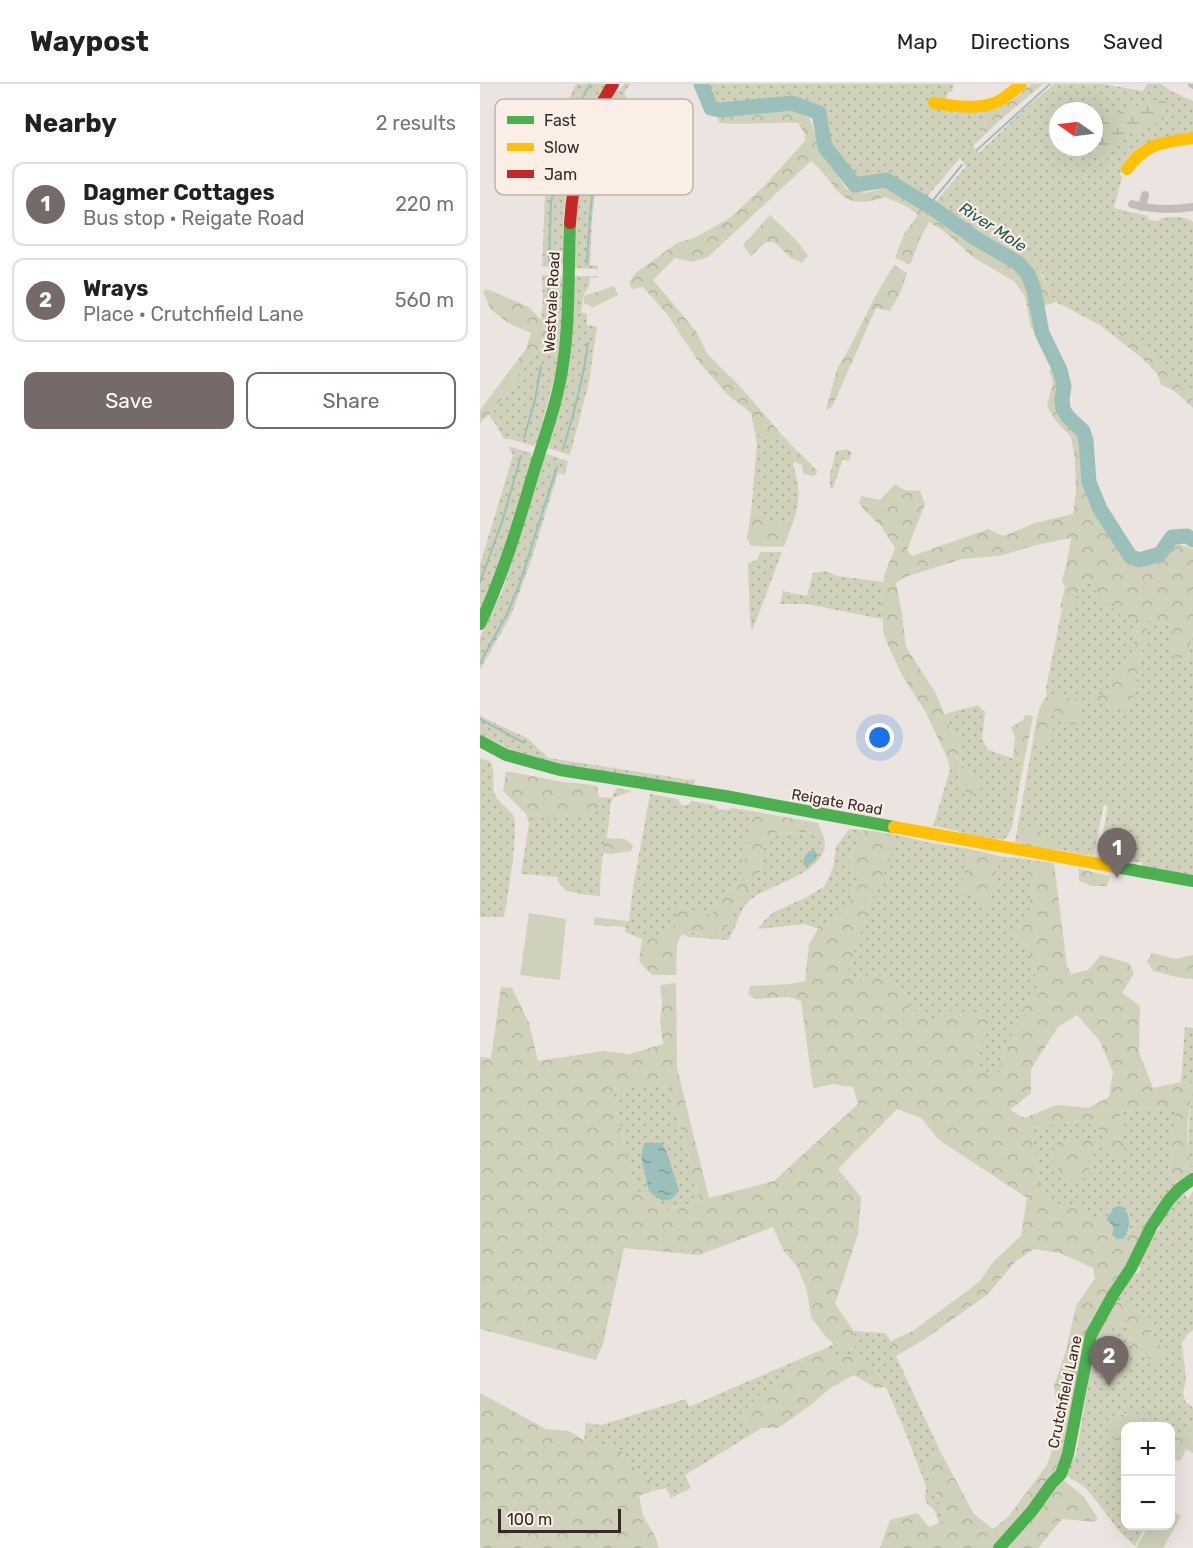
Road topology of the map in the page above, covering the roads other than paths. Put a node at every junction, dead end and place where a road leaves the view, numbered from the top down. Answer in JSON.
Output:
{"nodes":[{"id":1,"x":613,"y":84,"type":"edge"},
{"id":2,"x":1021,"y":84,"type":"edge"},
{"id":3,"x":604,"y":99,"type":"edge"},
{"id":4,"x":934,"y":103,"type":"dead end"},
{"id":5,"x":1192,"y":141,"type":"edge"},
{"id":6,"x":1127,"y":169,"type":"dead end"},
{"id":7,"x":574,"y":195,"type":"edge"},
{"id":8,"x":1145,"y":195,"type":"dead end"},
{"id":9,"x":1132,"y":204,"type":"dead end"},
{"id":10,"x":1142,"y":207,"type":"junction"},
{"id":11,"x":1193,"y":207,"type":"edge"},
{"id":12,"x":480,"y":624,"type":"edge"},
{"id":13,"x":480,"y":741,"type":"edge"},
{"id":14,"x":1193,"y":881,"type":"edge"},
{"id":15,"x":1193,"y":1179,"type":"edge"},
{"id":16,"x":999,"y":1548,"type":"edge"}],
"edges":[{"from":1,"to":3,"type":"street","name":"Westvale Road"},
{"from":2,"to":4,"type":"street"},
{"from":5,"to":6,"type":"street"},
{"from":7,"to":12,"type":"street","name":"Westvale Road"},
{"from":8,"to":10,"type":"street"},
{"from":9,"to":10,"type":"street"},
{"from":10,"to":11,"type":"street"},
{"from":13,"to":14,"type":"street","name":"Reigate Road"},
{"from":15,"to":16,"type":"street","name":"Crutchfield Lane"}]}
